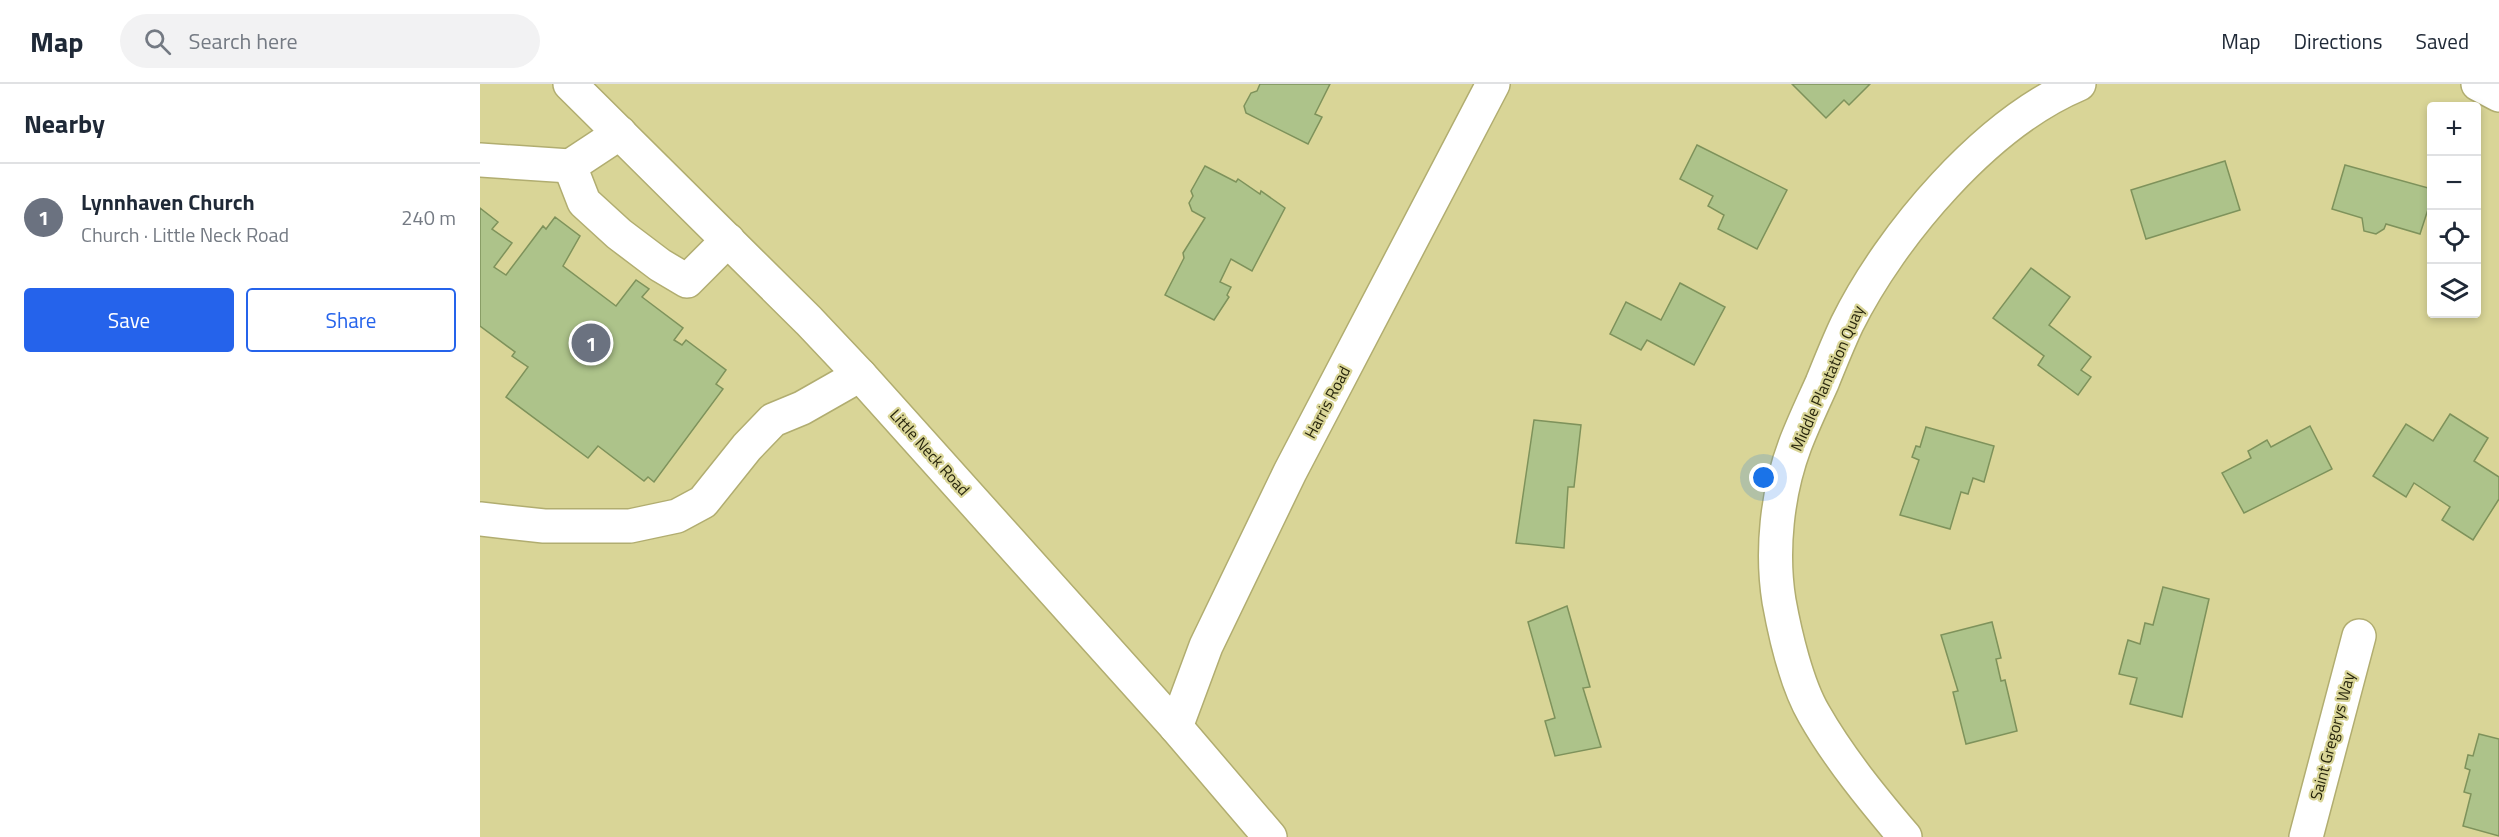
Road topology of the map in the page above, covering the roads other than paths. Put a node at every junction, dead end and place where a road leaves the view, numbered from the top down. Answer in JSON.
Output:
{"nodes":[{"id":1,"x":570,"y":84,"type":"edge"},
{"id":2,"x":1493,"y":84,"type":"edge"},
{"id":3,"x":2079,"y":84,"type":"edge"},
{"id":4,"x":2478,"y":84,"type":"edge"},
{"id":5,"x":2499,"y":94,"type":"edge"},
{"id":6,"x":620,"y":133,"type":"junction"},
{"id":7,"x":480,"y":160,"type":"edge"},
{"id":8,"x":570,"y":166,"type":"junction"},
{"id":9,"x":728,"y":240,"type":"junction"},
{"id":10,"x":860,"y":375,"type":"junction"},
{"id":11,"x":480,"y":519,"type":"edge"},
{"id":12,"x":2359,"y":636,"type":"dead end"},
{"id":13,"x":1176,"y":727,"type":"junction"},
{"id":14,"x":1270,"y":837,"type":"edge"},
{"id":15,"x":1905,"y":837,"type":"edge"},
{"id":16,"x":2306,"y":837,"type":"edge"}],
"edges":[{"from":1,"to":6,"type":"street","name":"Little Neck Road"},
{"from":2,"to":13,"type":"street","name":"Harris Road"},
{"from":3,"to":15,"type":"street","name":"Middle Plantation Quay"},
{"from":4,"to":5,"type":"street"},
{"from":6,"to":8,"type":"street"},
{"from":6,"to":9,"type":"street","name":"Little Neck Road"},
{"from":7,"to":8,"type":"street"},
{"from":8,"to":9,"type":"street"},
{"from":9,"to":10,"type":"street","name":"Little Neck Road"},
{"from":10,"to":11,"type":"street"},
{"from":10,"to":13,"type":"street","name":"Little Neck Road"},
{"from":12,"to":16,"type":"street","name":"Saint Gregorys Way"},
{"from":13,"to":14,"type":"street","name":"Little Neck Road"}]}
